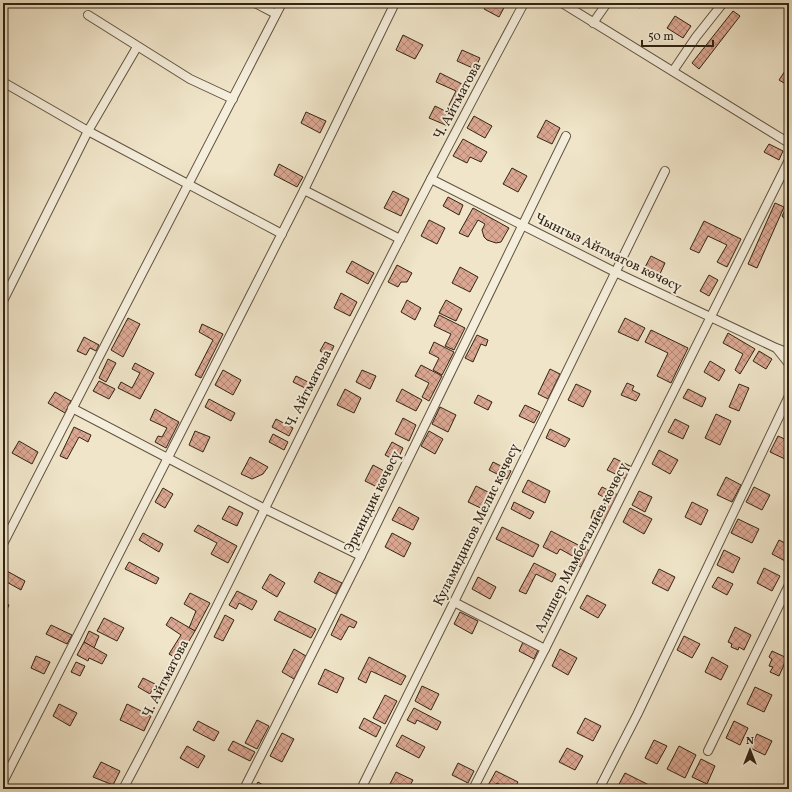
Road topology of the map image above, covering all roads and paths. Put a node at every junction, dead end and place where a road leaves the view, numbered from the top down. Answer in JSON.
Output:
{"nodes":[{"id":1,"x":255,"y":3,"type":"edge"},
{"id":2,"x":282,"y":3,"type":"edge"},
{"id":3,"x":395,"y":3,"type":"edge"},
{"id":4,"x":524,"y":3,"type":"edge"},
{"id":5,"x":562,"y":3,"type":"edge"},
{"id":6,"x":607,"y":3,"type":"edge"},
{"id":7,"x":723,"y":3,"type":"edge"},
{"id":8,"x":276,"y":14,"type":"junction"},
{"id":9,"x":88,"y":15,"type":"dead end"},
{"id":10,"x":593,"y":23,"type":"junction"},
{"id":11,"x":137,"y":47,"type":"junction"},
{"id":12,"x":673,"y":71,"type":"junction"},
{"id":13,"x":3,"y":82,"type":"edge"},
{"id":14,"x":233,"y":99,"type":"junction"},
{"id":15,"x":88,"y":131,"type":"junction"},
{"id":16,"x":566,"y":136,"type":"dead end"},
{"id":17,"x":789,"y":143,"type":"edge"},
{"id":18,"x":789,"y":160,"type":"edge"},
{"id":19,"x":665,"y":171,"type":"dead end"},
{"id":20,"x":431,"y":179,"type":"junction"},
{"id":21,"x":189,"y":184,"type":"junction"},
{"id":22,"x":304,"y":190,"type":"junction"},
{"id":23,"x":522,"y":225,"type":"junction"},
{"id":24,"x":282,"y":234,"type":"junction"},
{"id":25,"x":400,"y":239,"type":"junction"},
{"id":26,"x":615,"y":272,"type":"junction"},
{"id":27,"x":3,"y":301,"type":"edge"},
{"id":28,"x":711,"y":317,"type":"junction"},
{"id":29,"x":776,"y":348,"type":"junction"},
{"id":30,"x":789,"y":353,"type":"edge"},
{"id":31,"x":789,"y":364,"type":"edge"},
{"id":32,"x":789,"y":396,"type":"edge"},
{"id":33,"x":72,"y":408,"type":"junction"},
{"id":34,"x":168,"y":458,"type":"junction"},
{"id":35,"x":264,"y":509,"type":"junction"},
{"id":36,"x":3,"y":544,"type":"edge"},
{"id":37,"x":361,"y":556,"type":"junction"},
{"id":38,"x":789,"y":586,"type":"edge"},
{"id":39,"x":454,"y":602,"type":"junction"},
{"id":40,"x":545,"y":650,"type":"junction"},
{"id":41,"x":708,"y":750,"type":"dead end"},
{"id":42,"x":3,"y":782,"type":"edge"},
{"id":43,"x":123,"y":789,"type":"edge"},
{"id":44,"x":244,"y":789,"type":"edge"},
{"id":45,"x":361,"y":789,"type":"edge"},
{"id":46,"x":473,"y":789,"type":"edge"},
{"id":47,"x":599,"y":789,"type":"edge"}],
"edges":[{"from":1,"to":8,"type":"street"},
{"from":2,"to":8,"type":"street"},
{"from":3,"to":22,"type":"street"},
{"from":4,"to":20,"type":"street","name":"Ч. Айтматова"},
{"from":5,"to":10,"type":"street"},
{"from":6,"to":10,"type":"street"},
{"from":7,"to":12,"type":"street"},
{"from":8,"to":14,"type":"street"},
{"from":9,"to":11,"type":"street"},
{"from":10,"to":12,"type":"street"},
{"from":11,"to":14,"type":"street"},
{"from":11,"to":15,"type":"street"},
{"from":12,"to":17,"type":"street"},
{"from":13,"to":15,"type":"street"},
{"from":14,"to":21,"type":"street"},
{"from":15,"to":21,"type":"street"},
{"from":15,"to":27,"type":"street"},
{"from":16,"to":23,"type":"street","name":"Эркиндик көчөсү"},
{"from":18,"to":28,"type":"street","name":"Алишер Мамбеталиев көчөсү"},
{"from":19,"to":26,"type":"street","name":"Куламидинов Мелис көчөсү"},
{"from":20,"to":23,"type":"street","name":"Чынгыз Айтматов көчөсү"},
{"from":20,"to":25,"type":"street","name":"Ч. Айтматова"},
{"from":21,"to":24,"type":"street"},
{"from":21,"to":33,"type":"street"},
{"from":22,"to":24,"type":"street"},
{"from":22,"to":25,"type":"street"},
{"from":23,"to":26,"type":"street","name":"Чынгыз Айтматов көчөсү"},
{"from":23,"to":37,"type":"street","name":"Эркиндик көчөсү"},
{"from":24,"to":34,"type":"street"},
{"from":25,"to":35,"type":"street","name":"Ч. Айтматова"},
{"from":26,"to":28,"type":"street","name":"Чынгыз Айтматов көчөсү"},
{"from":26,"to":39,"type":"street","name":"Куламидинов Мелис көчөсү"},
{"from":28,"to":29,"type":"street","name":"Чынгыз Айтматов көчөсү"},
{"from":28,"to":40,"type":"street","name":"Алишер Мамбеталиев көчөсү"},
{"from":29,"to":30,"type":"street","name":"Чынгыз Айтматов көчөсү"},
{"from":29,"to":31,"type":"street","name":"Чынгыз Айтматов көчөсү"},
{"from":32,"to":47,"type":"street"},
{"from":33,"to":34,"type":"street"},
{"from":33,"to":36,"type":"street"},
{"from":34,"to":35,"type":"street"},
{"from":34,"to":42,"type":"street"},
{"from":35,"to":37,"type":"street"},
{"from":35,"to":43,"type":"street","name":"Ч. Айтматова"},
{"from":37,"to":44,"type":"street","name":"Эркиндик көчөсү"},
{"from":38,"to":41,"type":"street"},
{"from":39,"to":40,"type":"street"},
{"from":39,"to":45,"type":"street","name":"Куламидинов Мелис көчөсү"},
{"from":40,"to":46,"type":"street","name":"Алишер Мамбеталиев көчөсү"}]}
